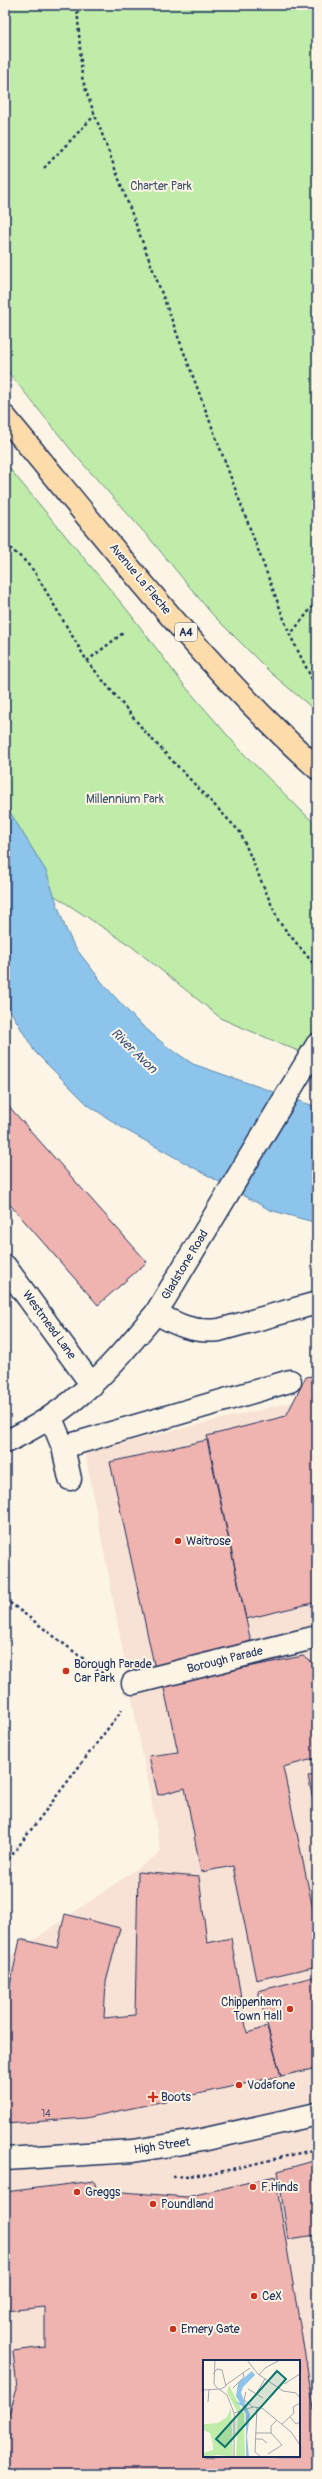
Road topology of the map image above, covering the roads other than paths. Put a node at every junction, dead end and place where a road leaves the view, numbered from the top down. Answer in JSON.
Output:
{"nodes":[{"id":1,"x":5,"y":417,"type":"edge"},
{"id":2,"x":317,"y":768,"type":"edge"},
{"id":3,"x":317,"y":1045,"type":"edge"},
{"id":4,"x":5,"y":1266,"type":"edge"},
{"id":5,"x":317,"y":1303,"type":"edge"},
{"id":6,"x":156,"y":1313,"type":"junction"},
{"id":7,"x":290,"y":1381,"type":"dead end"},
{"id":8,"x":92,"y":1385,"type":"junction"},
{"id":9,"x":51,"y":1418,"type":"junction"},
{"id":10,"x":5,"y":1442,"type":"edge"},
{"id":11,"x":63,"y":1447,"type":"junction"},
{"id":12,"x":70,"y":1479,"type":"dead end"},
{"id":13,"x":317,"y":1637,"type":"edge"},
{"id":14,"x":139,"y":1682,"type":"road end"},
{"id":15,"x":317,"y":2114,"type":"edge"},
{"id":16,"x":5,"y":2159,"type":"edge"}],
"edges":[{"from":1,"to":2,"type":"main road","name":"Avenue La Fleche","number":"A4"},
{"from":3,"to":6,"type":"street","name":"Gladstone Road"},
{"from":4,"to":8,"type":"street","name":"Westmead Lane"},
{"from":5,"to":6,"type":"street"},
{"from":6,"to":8,"type":"street","name":"Gladstone Road"},
{"from":7,"to":11,"type":"street"},
{"from":8,"to":9,"type":"street","name":"Gladstone Road"},
{"from":9,"to":10,"type":"street","name":"Gladstone Road"},
{"from":9,"to":11,"type":"street"},
{"from":11,"to":12,"type":"street"},
{"from":13,"to":14,"type":"street","name":"Borough Parade"},
{"from":15,"to":16,"type":"street","name":"High Street"}]}
